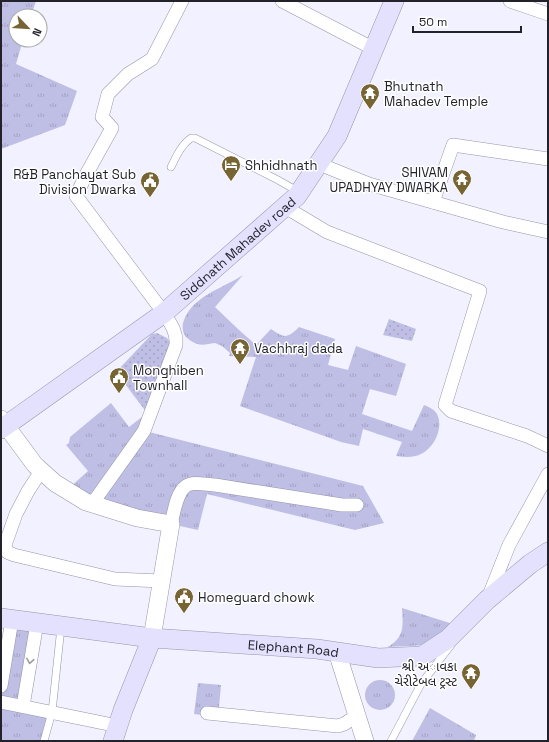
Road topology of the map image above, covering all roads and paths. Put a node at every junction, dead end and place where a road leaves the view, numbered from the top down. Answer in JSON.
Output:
{"nodes":[{"id":1,"x":182,"y":1,"type":"edge"},
{"id":2,"x":282,"y":1,"type":"edge"},
{"id":3,"x":394,"y":1,"type":"edge"},
{"id":4,"x":510,"y":1,"type":"edge"},
{"id":5,"x":548,"y":14,"type":"edge"},
{"id":6,"x":374,"y":49,"type":"junction"},
{"id":7,"x":548,"y":159,"type":"edge"},
{"id":8,"x":319,"y":164,"type":"junction"},
{"id":9,"x":171,"y":167,"type":"dead end"},
{"id":10,"x":299,"y":192,"type":"junction"},
{"id":11,"x":433,"y":202,"type":"junction"},
{"id":12,"x":285,"y":207,"type":"junction"},
{"id":13,"x":548,"y":232,"type":"edge"},
{"id":14,"x":164,"y":313,"type":"junction"},
{"id":15,"x":3,"y":424,"type":"edge"},
{"id":16,"x":548,"y":446,"type":"edge"},
{"id":17,"x":41,"y":471,"type":"junction"},
{"id":18,"x":548,"y":474,"type":"edge"},
{"id":19,"x":92,"y":504,"type":"junction"},
{"id":20,"x":357,"y":505,"type":"dead end"},
{"id":21,"x":171,"y":524,"type":"junction"},
{"id":22,"x":548,"y":552,"type":"edge"},
{"id":23,"x":161,"y":581,"type":"junction"},
{"id":24,"x":487,"y":600,"type":"junction"},
{"id":25,"x":6,"y":619,"type":"edge"},
{"id":26,"x":37,"y":623,"type":"junction"},
{"id":27,"x":61,"y":626,"type":"junction"},
{"id":28,"x":152,"y":638,"type":"junction"},
{"id":29,"x":336,"y":652,"type":"junction"},
{"id":30,"x":1,"y":686,"type":"edge"},
{"id":31,"x":1,"y":702,"type":"edge"},
{"id":32,"x":23,"y":706,"type":"junction"},
{"id":33,"x":52,"y":712,"type":"junction"},
{"id":34,"x":207,"y":713,"type":"dead end"},
{"id":35,"x":358,"y":715,"type":"junction"},
{"id":36,"x":115,"y":733,"type":"edge"},
{"id":37,"x":44,"y":741,"type":"edge"},
{"id":38,"x":365,"y":741,"type":"edge"},
{"id":39,"x":391,"y":741,"type":"edge"}],
"edges":[{"from":1,"to":14,"type":"street"},
{"from":2,"to":6,"type":"street"},
{"from":3,"to":6,"type":"main road","name":"Siddnath Mahadev road"},
{"from":4,"to":5,"type":"street"},
{"from":6,"to":8,"type":"main road","name":"Siddnath Mahadev road"},
{"from":7,"to":11,"type":"street"},
{"from":8,"to":10,"type":"main road","name":"Siddnath Mahadev road"},
{"from":8,"to":11,"type":"street"},
{"from":9,"to":10,"type":"lane"},
{"from":10,"to":12,"type":"main road","name":"Siddnath Mahadev road"},
{"from":11,"to":13,"type":"street"},
{"from":12,"to":14,"type":"main road","name":"Siddnath Mahadev road"},
{"from":12,"to":16,"type":"street"},
{"from":14,"to":15,"type":"main road","name":"Siddnath Mahadev road"},
{"from":14,"to":19,"type":"street"},
{"from":15,"to":17,"type":"street"},
{"from":17,"to":19,"type":"street"},
{"from":17,"to":23,"type":"street"},
{"from":18,"to":24,"type":"street"},
{"from":19,"to":21,"type":"street"},
{"from":20,"to":21,"type":"street"},
{"from":21,"to":23,"type":"street"},
{"from":22,"to":24,"type":"main road","name":"Elephant Road"},
{"from":23,"to":28,"type":"street"},
{"from":24,"to":29,"type":"main road","name":"Elephant Road"},
{"from":24,"to":39,"type":"lane"},
{"from":25,"to":26,"type":"main road","name":"Elephant Road"},
{"from":25,"to":30,"type":"street"},
{"from":26,"to":27,"type":"main road","name":"Elephant Road"},
{"from":26,"to":32,"type":"street","one_way":true},
{"from":27,"to":28,"type":"main road","name":"Elephant Road"},
{"from":27,"to":33,"type":"lane"},
{"from":28,"to":29,"type":"main road","name":"Elephant Road"},
{"from":28,"to":36,"type":"main road"},
{"from":29,"to":35,"type":"street"},
{"from":31,"to":32,"type":"street"},
{"from":32,"to":33,"type":"street"},
{"from":33,"to":36,"type":"street"},
{"from":33,"to":37,"type":"lane"},
{"from":34,"to":35,"type":"street"},
{"from":35,"to":38,"type":"street"}]}
